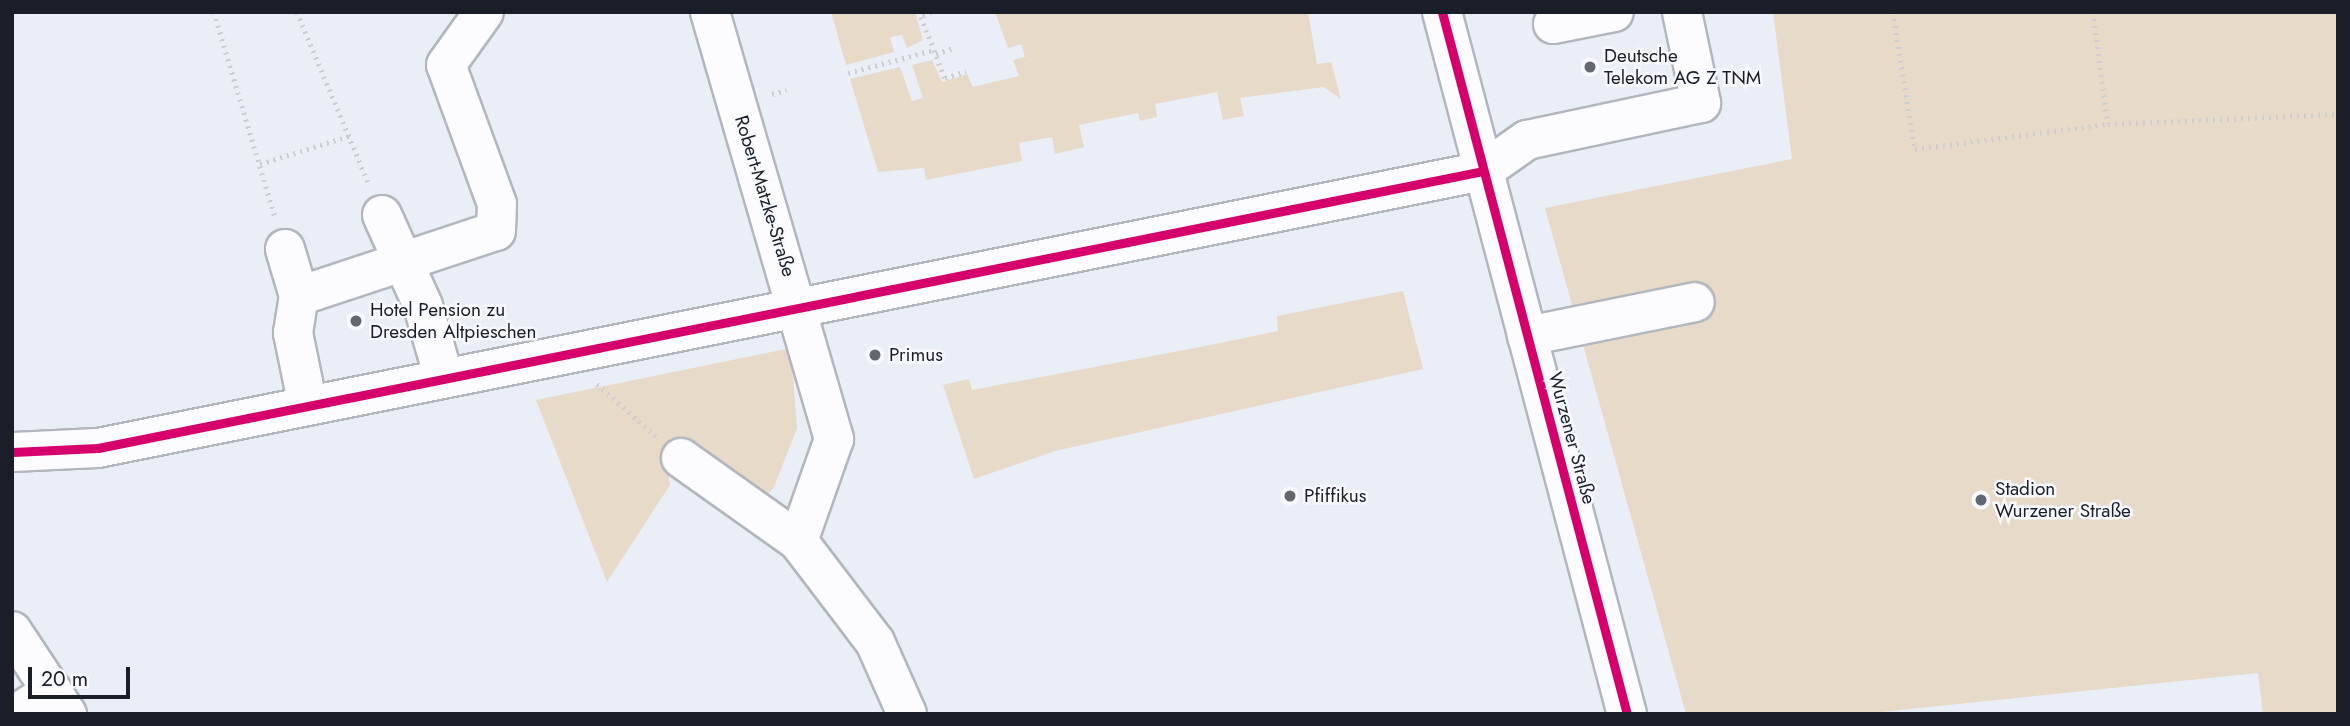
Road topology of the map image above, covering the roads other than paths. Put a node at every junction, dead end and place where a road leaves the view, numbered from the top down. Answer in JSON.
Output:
{"nodes":[{"id":1,"x":484,"y":12,"type":"edge"},
{"id":2,"x":710,"y":12,"type":"edge"},
{"id":3,"x":1442,"y":12,"type":"edge"},
{"id":4,"x":1614,"y":12,"type":"edge"},
{"id":5,"x":1682,"y":12,"type":"edge"},
{"id":6,"x":1553,"y":24,"type":"dead end"},
{"id":7,"x":1483,"y":171,"type":"junction"},
{"id":8,"x":382,"y":215,"type":"road end"},
{"id":9,"x":285,"y":248,"type":"road end"},
{"id":10,"x":402,"y":265,"type":"junction"},
{"id":11,"x":299,"y":296,"type":"junction"},
{"id":12,"x":1695,"y":303,"type":"dead end"},
{"id":13,"x":798,"y":305,"type":"junction"},
{"id":14,"x":1527,"y":336,"type":"junction"},
{"id":15,"x":444,"y":378,"type":"junction"},
{"id":16,"x":308,"y":406,"type":"junction"},
{"id":17,"x":12,"y":452,"type":"edge"},
{"id":18,"x":681,"y":457,"type":"road end"},
{"id":19,"x":798,"y":541,"type":"junction"},
{"id":20,"x":12,"y":631,"type":"edge"},
{"id":21,"x":60,"y":702,"type":"edge"},
{"id":22,"x":16,"y":714,"type":"edge"},
{"id":23,"x":908,"y":714,"type":"edge"},
{"id":24,"x":1627,"y":714,"type":"edge"}],
"edges":[{"from":1,"to":10,"type":"street"},
{"from":2,"to":13,"type":"street","name":"Robert-Matzke-Straße"},
{"from":3,"to":7,"type":"street","name":"Wurzener Straße"},
{"from":4,"to":6,"type":"street"},
{"from":5,"to":7,"type":"street"},
{"from":7,"to":13,"type":"street"},
{"from":7,"to":14,"type":"street","name":"Wurzener Straße"},
{"from":8,"to":10,"type":"street"},
{"from":9,"to":11,"type":"street"},
{"from":10,"to":11,"type":"street"},
{"from":10,"to":15,"type":"street"},
{"from":11,"to":16,"type":"street"},
{"from":12,"to":14,"type":"street"},
{"from":13,"to":15,"type":"street"},
{"from":13,"to":19,"type":"street","name":"Robert-Matzke-Straße"},
{"from":14,"to":24,"type":"street","name":"Wurzener Straße"},
{"from":15,"to":16,"type":"street"},
{"from":16,"to":17,"type":"street"},
{"from":18,"to":19,"type":"street"},
{"from":19,"to":23,"type":"street"},
{"from":20,"to":21,"type":"street"},
{"from":21,"to":22,"type":"street"}]}
